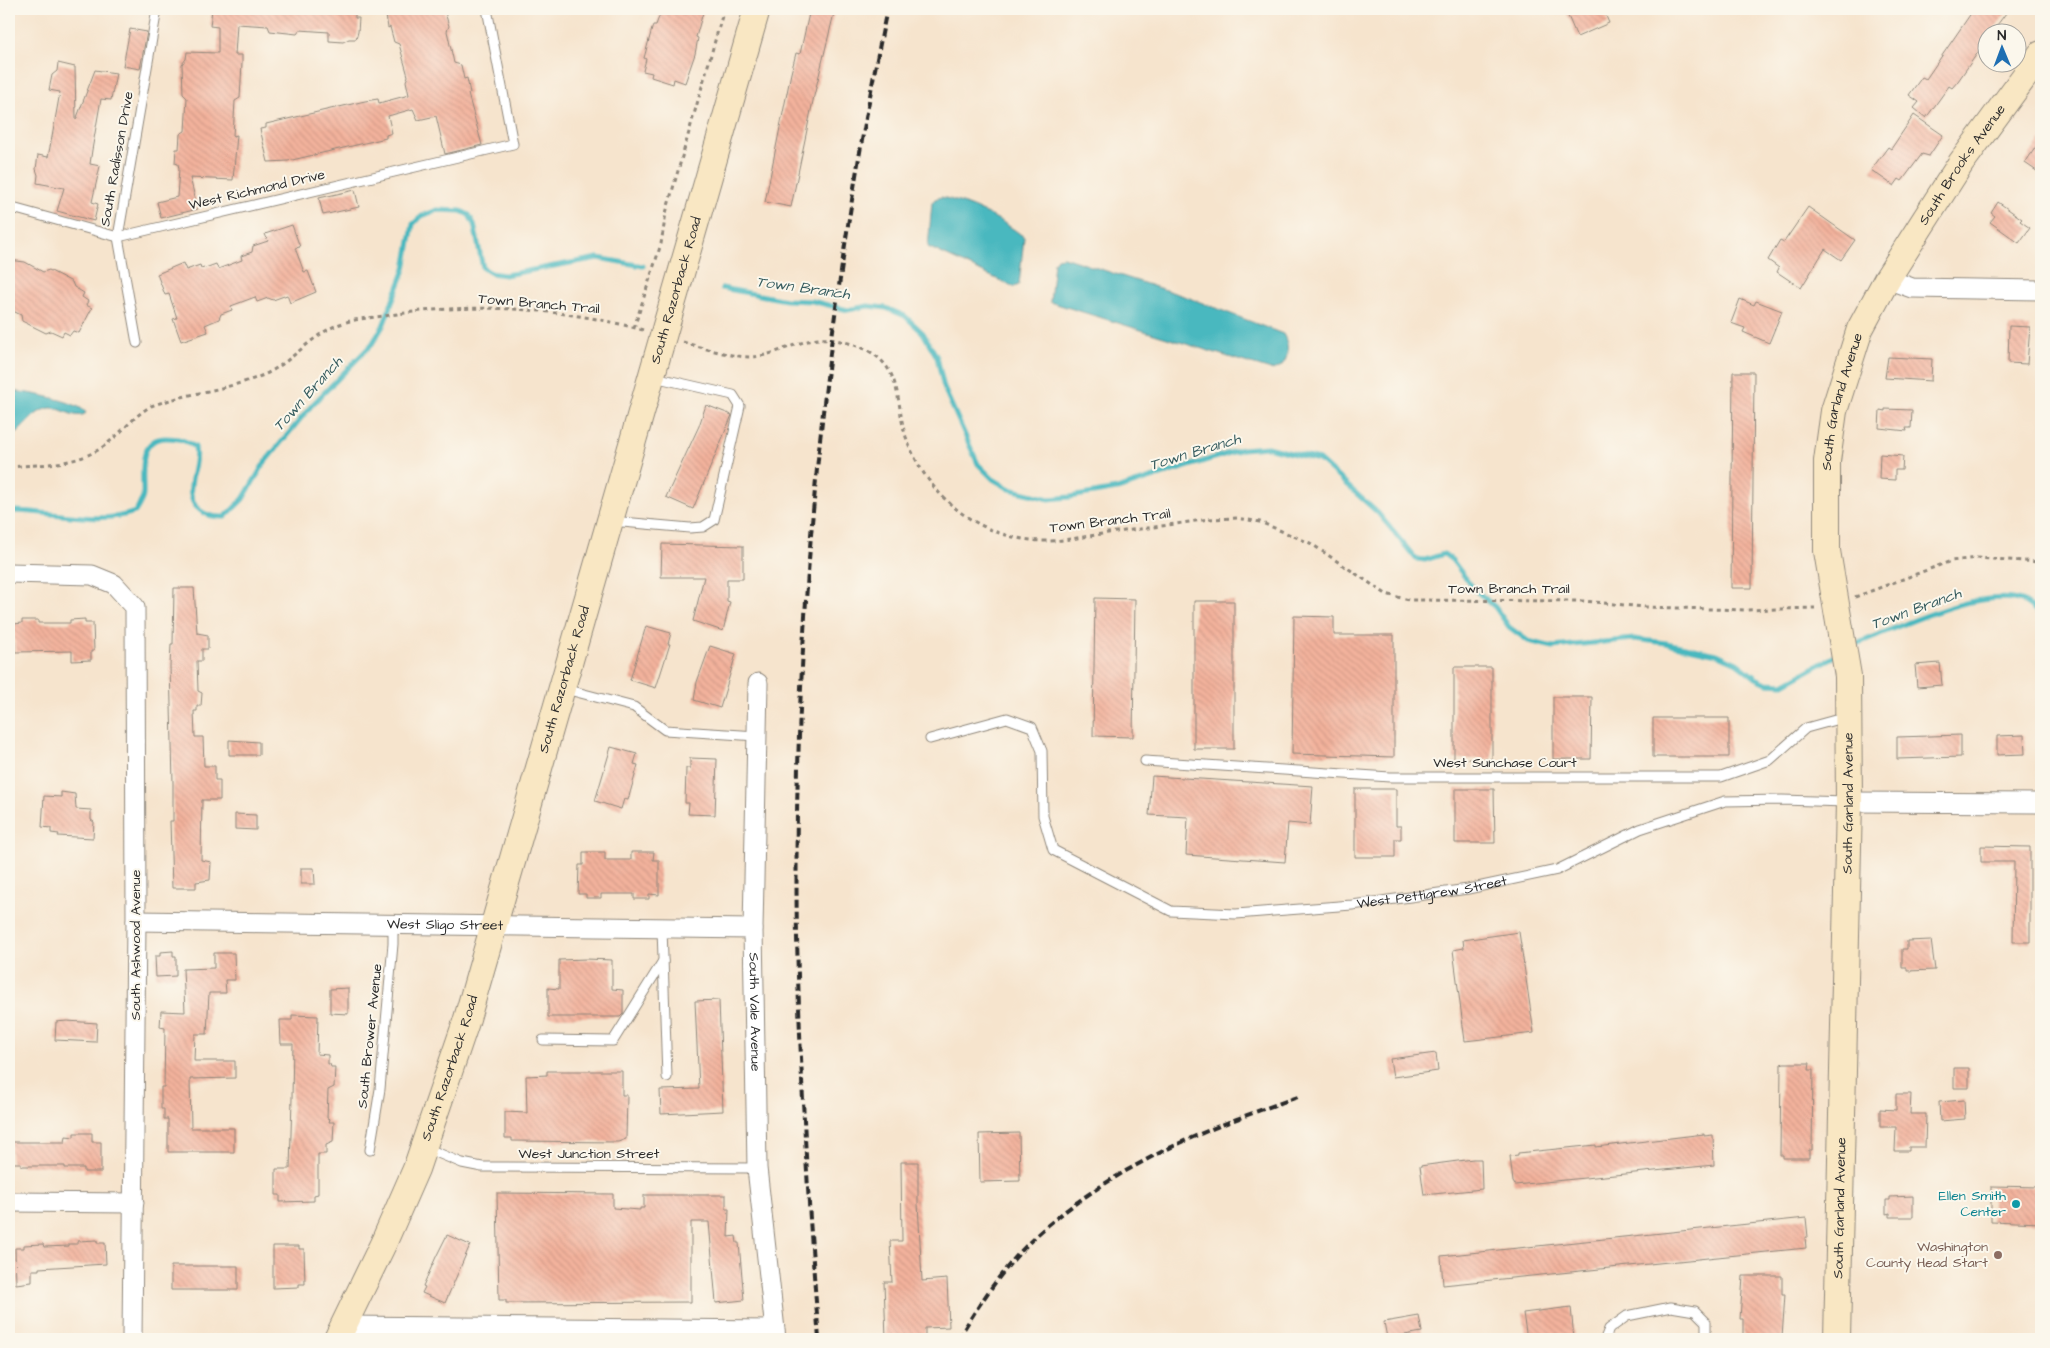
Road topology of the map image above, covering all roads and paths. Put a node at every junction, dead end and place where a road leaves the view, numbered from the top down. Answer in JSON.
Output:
{"nodes":[{"id":1,"x":157,"y":9,"type":"edge"},
{"id":2,"x":487,"y":9,"type":"edge"},
{"id":3,"x":724,"y":9,"type":"edge"},
{"id":4,"x":757,"y":9,"type":"edge"},
{"id":5,"x":2041,"y":54,"type":"edge"},
{"id":6,"x":9,"y":207,"type":"edge"},
{"id":7,"x":118,"y":237,"type":"junction"},
{"id":8,"x":1887,"y":279,"type":"junction"},
{"id":9,"x":2041,"y":290,"type":"edge"},
{"id":10,"x":634,"y":328,"type":"junction"},
{"id":11,"x":663,"y":336,"type":"junction"},
{"id":12,"x":137,"y":343,"type":"dead end"},
{"id":13,"x":652,"y":377,"type":"junction"},
{"id":14,"x":9,"y":467,"type":"edge"},
{"id":15,"x":611,"y":521,"type":"junction"},
{"id":16,"x":2041,"y":562,"type":"edge"},
{"id":17,"x":9,"y":573,"type":"edge"},
{"id":18,"x":1837,"y":603,"type":"junction"},
{"id":19,"x":758,"y":683,"type":"dead end"},
{"id":20,"x":562,"y":688,"type":"junction"},
{"id":21,"x":1849,"y":716,"type":"junction"},
{"id":22,"x":757,"y":736,"type":"junction"},
{"id":23,"x":930,"y":739,"type":"dead end"},
{"id":24,"x":1145,"y":760,"type":"dead end"},
{"id":25,"x":1849,"y":802,"type":"junction"},
{"id":26,"x":2041,"y":803,"type":"edge"},
{"id":27,"x":136,"y":921,"type":"junction"},
{"id":28,"x":393,"y":924,"type":"junction"},
{"id":29,"x":494,"y":925,"type":"junction"},
{"id":30,"x":662,"y":928,"type":"junction"},
{"id":31,"x":753,"y":929,"type":"junction"},
{"id":32,"x":663,"y":961,"type":"junction"},
{"id":33,"x":543,"y":1040,"type":"dead end"},
{"id":34,"x":667,"y":1077,"type":"dead end"},
{"id":35,"x":424,"y":1147,"type":"junction"},
{"id":36,"x":370,"y":1150,"type":"dead end"},
{"id":37,"x":757,"y":1168,"type":"junction"},
{"id":38,"x":9,"y":1202,"type":"edge"},
{"id":39,"x":134,"y":1203,"type":"junction"},
{"id":40,"x":340,"y":1333,"type":"edge"},
{"id":41,"x":775,"y":1335,"type":"edge"},
{"id":42,"x":132,"y":1339,"type":"edge"},
{"id":43,"x":1605,"y":1339,"type":"edge"},
{"id":44,"x":1706,"y":1339,"type":"edge"},
{"id":45,"x":1837,"y":1339,"type":"edge"}],
"edges":[{"from":1,"to":7,"type":"lane","name":"South Radisson Drive"},
{"from":2,"to":7,"type":"lane","name":"West Richmond Drive"},
{"from":3,"to":10,"type":"path"},
{"from":4,"to":11,"type":"main road","name":"South Razorback Road"},
{"from":5,"to":8,"type":"main road","name":"South Brooks Avenue"},
{"from":6,"to":7,"type":"lane","name":"West Richmond Drive"},
{"from":7,"to":12,"type":"lane","name":"South Radisson Drive"},
{"from":8,"to":9,"type":"street"},
{"from":8,"to":18,"type":"main road","name":"South Garland Avenue"},
{"from":10,"to":11,"type":"path","name":"Town Branch Trail"},
{"from":10,"to":14,"type":"path","name":"Town Branch Trail"},
{"from":11,"to":13,"type":"main road","name":"South Razorback Road"},
{"from":11,"to":18,"type":"path","name":"Town Branch Trail"},
{"from":13,"to":15,"type":"main road","name":"South Razorback Road"},
{"from":13,"to":15,"type":"lane"},
{"from":15,"to":20,"type":"main road","name":"South Razorback Road"},
{"from":16,"to":18,"type":"path","name":"Town Branch Trail"},
{"from":17,"to":27,"type":"street","name":"South Ashwood Avenue"},
{"from":18,"to":21,"type":"main road","name":"South Garland Avenue"},
{"from":19,"to":22,"type":"street","name":"South Vale Avenue"},
{"from":20,"to":22,"type":"lane"},
{"from":20,"to":29,"type":"main road","name":"South Razorback Road"},
{"from":21,"to":24,"type":"lane","name":"West Sunchase Court"},
{"from":21,"to":25,"type":"main road","name":"South Garland Avenue"},
{"from":22,"to":31,"type":"street","name":"South Vale Avenue"},
{"from":23,"to":25,"type":"lane","name":"West Pettigrew Street"},
{"from":25,"to":26,"type":"street","name":"West Pettigrew Street"},
{"from":25,"to":45,"type":"main road","name":"South Garland Avenue"},
{"from":27,"to":28,"type":"street","name":"West Sligo Street"},
{"from":27,"to":39,"type":"street","name":"South Ashwood Avenue"},
{"from":28,"to":29,"type":"street","name":"West Sligo Street"},
{"from":28,"to":36,"type":"lane","name":"South Brower Avenue"},
{"from":29,"to":30,"type":"street","name":"West Sligo Street"},
{"from":29,"to":35,"type":"main road","name":"South Razorback Road"},
{"from":30,"to":31,"type":"street","name":"West Sligo Street"},
{"from":30,"to":32,"type":"lane"},
{"from":31,"to":37,"type":"street","name":"South Vale Avenue"},
{"from":32,"to":33,"type":"lane"},
{"from":32,"to":34,"type":"lane"},
{"from":35,"to":37,"type":"lane","name":"West Junction Street"},
{"from":35,"to":40,"type":"main road","name":"South Razorback Road"},
{"from":37,"to":41,"type":"street","name":"South Vale Avenue"},
{"from":38,"to":39,"type":"street"},
{"from":39,"to":42,"type":"street","name":"South Ashwood Avenue"},
{"from":40,"to":41,"type":"street"},
{"from":43,"to":44,"type":"lane"}]}
